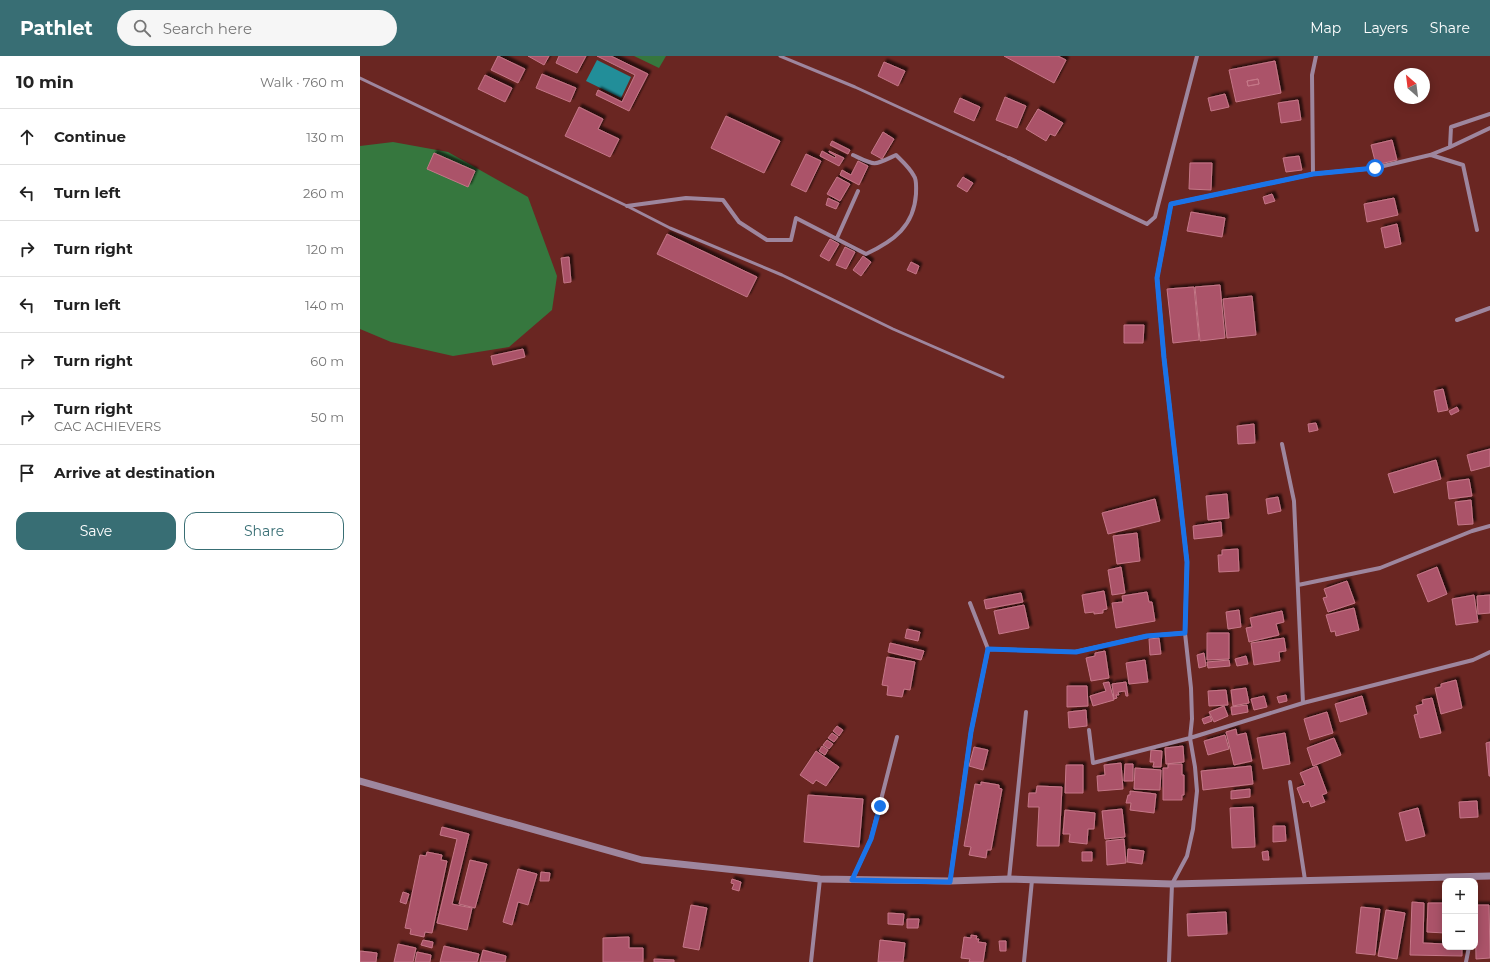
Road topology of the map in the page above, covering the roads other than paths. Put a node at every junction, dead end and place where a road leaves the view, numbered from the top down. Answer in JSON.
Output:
{"nodes":[{"id":1,"x":780,"y":56,"type":"edge"},
{"id":2,"x":1197,"y":56,"type":"edge"},
{"id":3,"x":1316,"y":56,"type":"edge"},
{"id":4,"x":360,"y":78,"type":"edge"},
{"id":5,"x":1490,"y":114,"type":"edge"},
{"id":6,"x":1490,"y":128,"type":"edge"},
{"id":7,"x":1450,"y":147,"type":"junction"},
{"id":8,"x":853,"y":155,"type":"dead end"},
{"id":9,"x":1430,"y":155,"type":"junction"},
{"id":10,"x":1009,"y":158,"type":"joint"},
{"id":11,"x":1313,"y":174,"type":"junction"},
{"id":12,"x":858,"y":191,"type":"dead end"},
{"id":13,"x":627,"y":206,"type":"junction"},
{"id":14,"x":1477,"y":230,"type":"dead end"},
{"id":15,"x":837,"y":238,"type":"junction"},
{"id":16,"x":1490,"y":308,"type":"edge"},
{"id":17,"x":1457,"y":320,"type":"dead end"},
{"id":18,"x":1003,"y":377,"type":"dead end"},
{"id":19,"x":1282,"y":444,"type":"dead end"},
{"id":20,"x":1490,"y":526,"type":"edge"},
{"id":21,"x":1298,"y":585,"type":"junction"},
{"id":22,"x":970,"y":603,"type":"dead end"},
{"id":23,"x":1185,"y":633,"type":"junction"},
{"id":24,"x":988,"y":649,"type":"junction"},
{"id":25,"x":1490,"y":652,"type":"edge"},
{"id":26,"x":1303,"y":703,"type":"junction"},
{"id":27,"x":1026,"y":712,"type":"dead end"},
{"id":28,"x":1089,"y":730,"type":"dead end"},
{"id":29,"x":897,"y":737,"type":"dead end"},
{"id":30,"x":1190,"y":738,"type":"junction"},
{"id":31,"x":360,"y":781,"type":"edge"},
{"id":32,"x":1290,"y":782,"type":"dead end"},
{"id":33,"x":1490,"y":876,"type":"edge"},
{"id":34,"x":1442,"y":878,"type":"edge"},
{"id":35,"x":1472,"y":878,"type":"edge"},
{"id":36,"x":820,"y":879,"type":"junction"},
{"id":37,"x":1009,"y":879,"type":"junction"},
{"id":38,"x":852,"y":880,"type":"junction"},
{"id":39,"x":1032,"y":880,"type":"junction"},
{"id":40,"x":1305,"y":880,"type":"junction"},
{"id":41,"x":950,"y":882,"type":"junction"},
{"id":42,"x":1172,"y":884,"type":"junction"},
{"id":43,"x":1468,"y":950,"type":"edge"},
{"id":44,"x":812,"y":962,"type":"edge"},
{"id":45,"x":1024,"y":962,"type":"edge"},
{"id":46,"x":1169,"y":962,"type":"edge"},
{"id":47,"x":1466,"y":962,"type":"edge"}],
"edges":[{"from":1,"to":10,"type":"lane"},
{"from":2,"to":10,"type":"street"},
{"from":3,"to":11,"type":"street"},
{"from":4,"to":13,"type":"lane"},
{"from":5,"to":7,"type":"street"},
{"from":6,"to":7,"type":"street"},
{"from":7,"to":9,"type":"street"},
{"from":8,"to":15,"type":"street"},
{"from":9,"to":11,"type":"street"},
{"from":9,"to":14,"type":"street"},
{"from":11,"to":23,"type":"street"},
{"from":12,"to":15,"type":"street"},
{"from":13,"to":15,"type":"street"},
{"from":13,"to":18,"type":"lane"},
{"from":16,"to":17,"type":"street"},
{"from":19,"to":21,"type":"street"},
{"from":20,"to":21,"type":"street"},
{"from":21,"to":26,"type":"street"},
{"from":22,"to":24,"type":"street"},
{"from":23,"to":24,"type":"street"},
{"from":23,"to":30,"type":"street"},
{"from":24,"to":41,"type":"street"},
{"from":25,"to":26,"type":"street"},
{"from":26,"to":30,"type":"street"},
{"from":27,"to":37,"type":"street"},
{"from":28,"to":30,"type":"street"},
{"from":29,"to":38,"type":"street"},
{"from":30,"to":42,"type":"street"},
{"from":31,"to":36,"type":"street"},
{"from":32,"to":40,"type":"street"},
{"from":33,"to":35,"type":"street"},
{"from":34,"to":40,"type":"street"},
{"from":36,"to":38,"type":"street"},
{"from":36,"to":44,"type":"street"},
{"from":37,"to":39,"type":"street"},
{"from":37,"to":41,"type":"street"},
{"from":38,"to":41,"type":"street"},
{"from":39,"to":42,"type":"street"},
{"from":39,"to":45,"type":"street"},
{"from":40,"to":42,"type":"street"},
{"from":42,"to":46,"type":"street"},
{"from":43,"to":47,"type":"street"}]}
